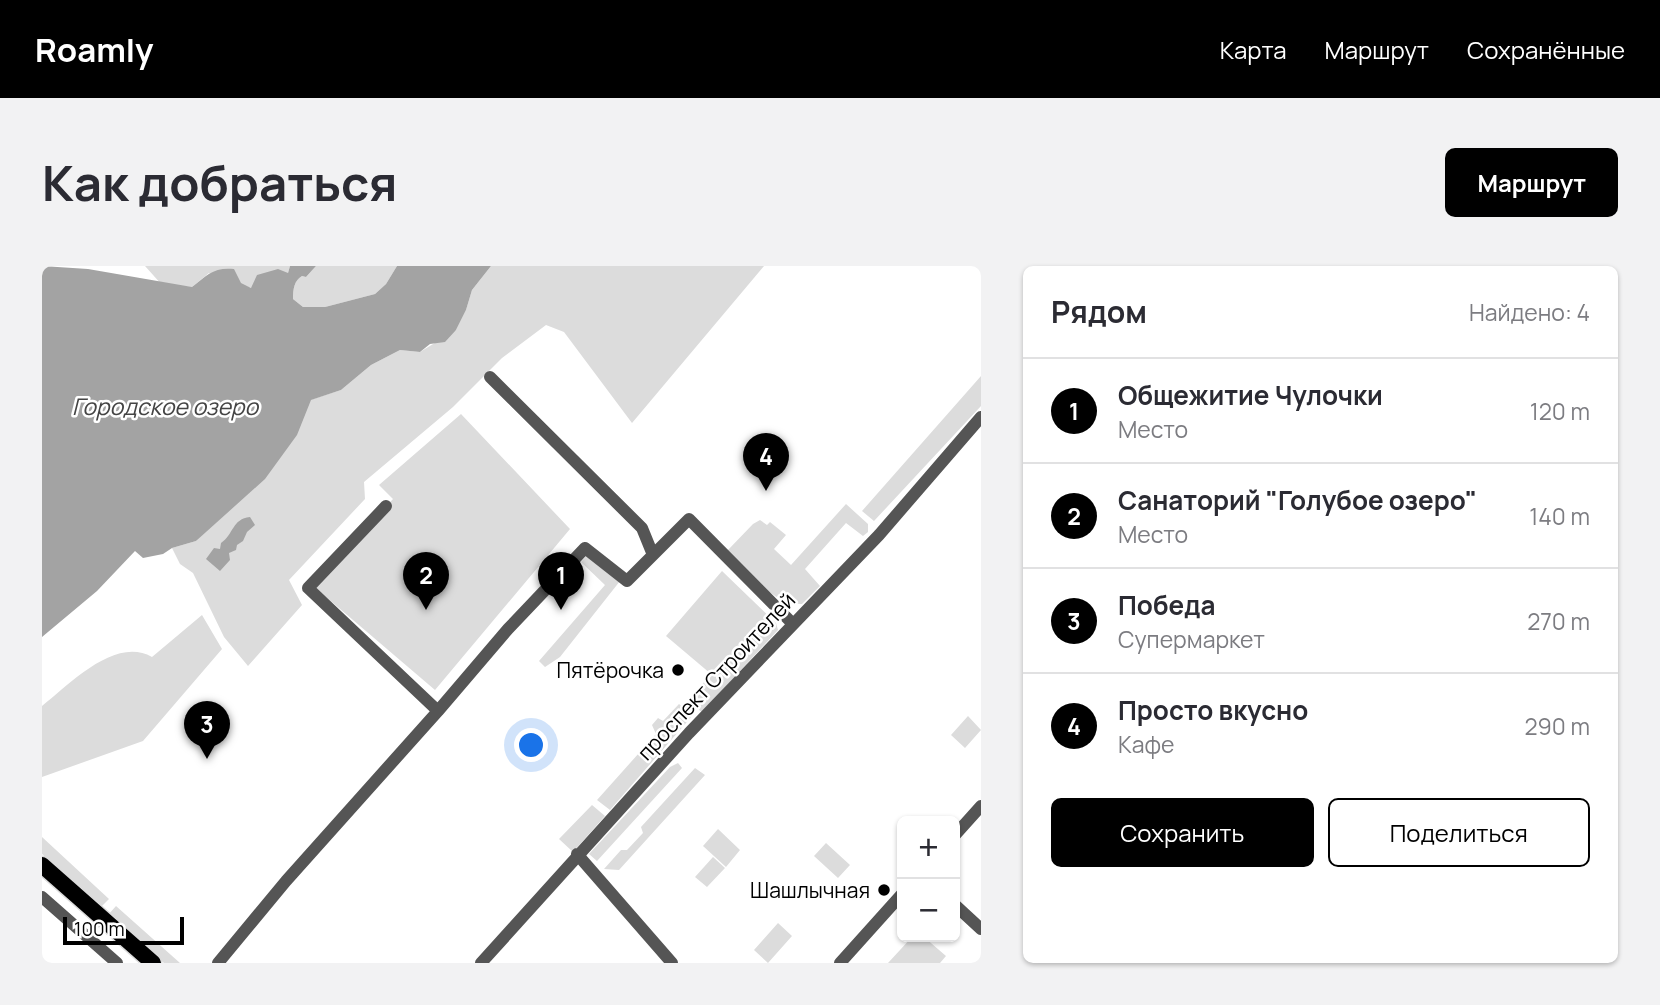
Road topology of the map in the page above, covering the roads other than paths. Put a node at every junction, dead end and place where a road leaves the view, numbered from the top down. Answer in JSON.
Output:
{"nodes":[{"id":1,"x":490,"y":377,"type":"dead end"},
{"id":2,"x":981,"y":417,"type":"edge"},
{"id":3,"x":386,"y":506,"type":"dead end"},
{"id":4,"x":653,"y":555,"type":"junction"},
{"id":5,"x":792,"y":623,"type":"junction"},
{"id":6,"x":438,"y":711,"type":"junction"},
{"id":7,"x":981,"y":806,"type":"edge"},
{"id":8,"x":960,"y":829,"type":"edge"},
{"id":9,"x":577,"y":855,"type":"junction"},
{"id":10,"x":42,"y":865,"type":"edge"},
{"id":11,"x":42,"y":897,"type":"edge"},
{"id":12,"x":897,"y":900,"type":"edge"},
{"id":13,"x":960,"y":910,"type":"edge"},
{"id":14,"x":981,"y":929,"type":"edge"},
{"id":15,"x":117,"y":963,"type":"edge"},
{"id":16,"x":153,"y":963,"type":"edge"},
{"id":17,"x":218,"y":963,"type":"edge"},
{"id":18,"x":481,"y":963,"type":"edge"},
{"id":19,"x":672,"y":963,"type":"edge"},
{"id":20,"x":840,"y":963,"type":"edge"}],
"edges":[{"from":1,"to":4,"type":"street"},
{"from":2,"to":5,"type":"street","name":"проспект Строителей"},
{"from":3,"to":6,"type":"street"},
{"from":4,"to":5,"type":"street"},
{"from":4,"to":6,"type":"street"},
{"from":5,"to":9,"type":"street","name":"проспект Строителей"},
{"from":6,"to":17,"type":"street"},
{"from":7,"to":8,"type":"street"},
{"from":9,"to":18,"type":"street","name":"проспект Строителей"},
{"from":9,"to":19,"type":"street"},
{"from":10,"to":16,"type":"main road"},
{"from":11,"to":15,"type":"street"},
{"from":12,"to":20,"type":"street"},
{"from":13,"to":14,"type":"street"}]}
